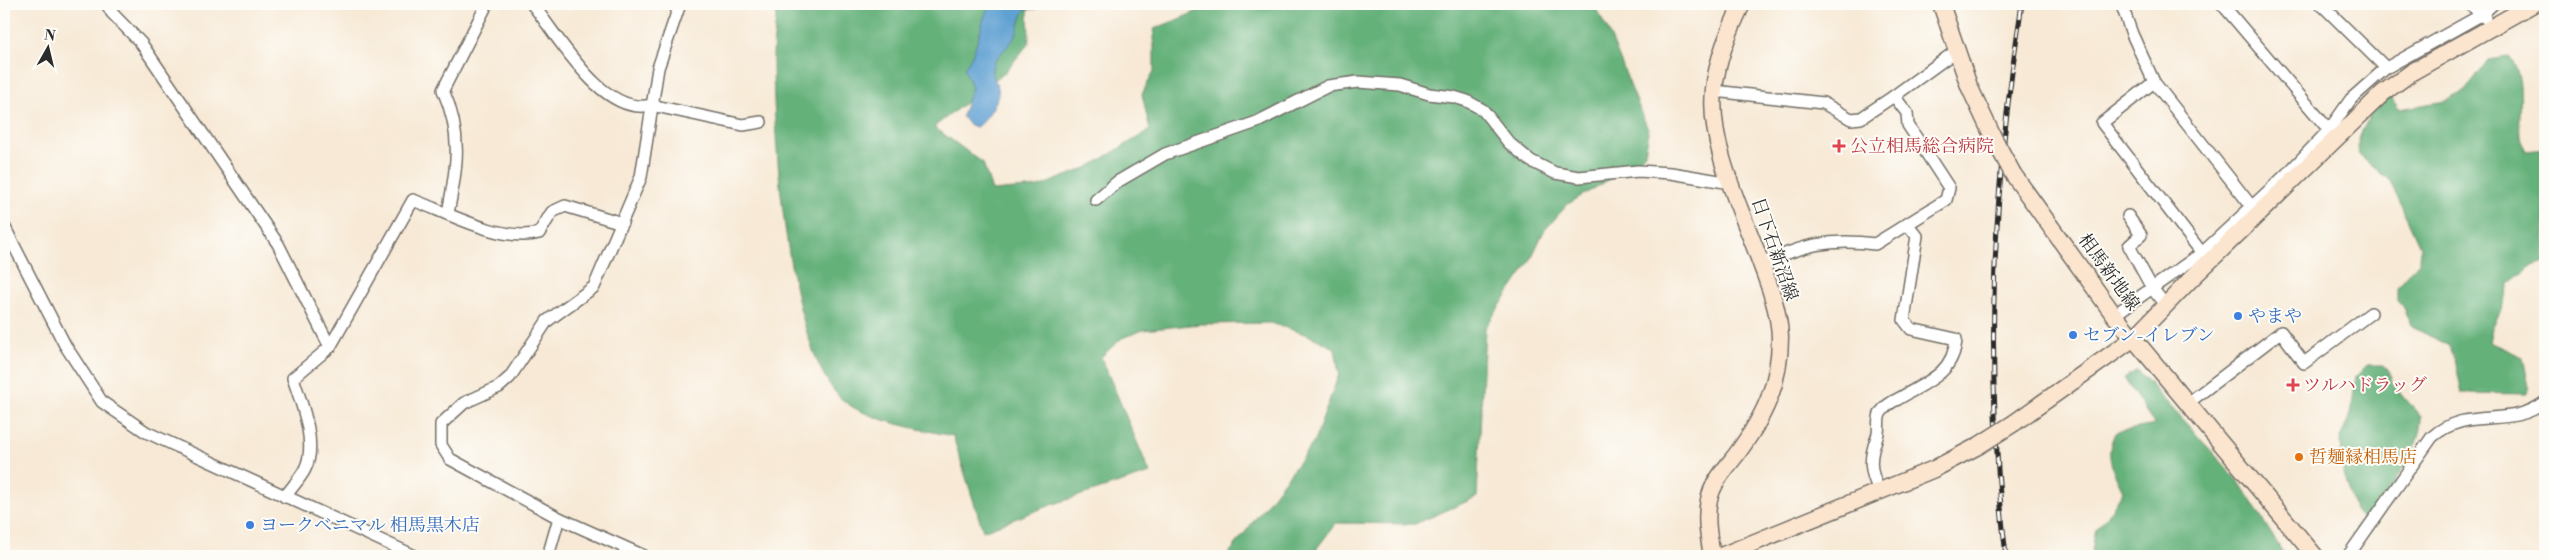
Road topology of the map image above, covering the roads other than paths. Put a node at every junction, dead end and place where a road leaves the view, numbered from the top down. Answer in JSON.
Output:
{"nodes":[{"id":1,"x":107,"y":4,"type":"edge"},
{"id":2,"x":532,"y":4,"type":"edge"},
{"id":3,"x":680,"y":4,"type":"edge"},
{"id":4,"x":1742,"y":4,"type":"edge"},
{"id":5,"x":1941,"y":4,"type":"edge"},
{"id":6,"x":2125,"y":4,"type":"edge"},
{"id":7,"x":2222,"y":4,"type":"edge"},
{"id":8,"x":2321,"y":4,"type":"edge"},
{"id":9,"x":2470,"y":4,"type":"edge"},
{"id":10,"x":2493,"y":4,"type":"edge"},
{"id":11,"x":2533,"y":4,"type":"edge"},
{"id":12,"x":485,"y":8,"type":"dead end"},
{"id":13,"x":2481,"y":15,"type":"junction"},
{"id":14,"x":2494,"y":26,"type":"junction"},
{"id":15,"x":1956,"y":51,"type":"junction"},
{"id":16,"x":2386,"y":68,"type":"junction"},
{"id":17,"x":2154,"y":82,"type":"junction"},
{"id":18,"x":1714,"y":91,"type":"junction"},
{"id":19,"x":1894,"y":96,"type":"junction"},
{"id":20,"x":651,"y":105,"type":"junction"},
{"id":21,"x":761,"y":122,"type":"dead end"},
{"id":22,"x":2329,"y":130,"type":"junction"},
{"id":23,"x":1731,"y":183,"type":"junction"},
{"id":24,"x":1096,"y":200,"type":"dead end"},
{"id":25,"x":2252,"y":207,"type":"junction"},
{"id":26,"x":448,"y":213,"type":"junction"},
{"id":27,"x":2128,"y":216,"type":"dead end"},
{"id":28,"x":622,"y":223,"type":"junction"},
{"id":29,"x":1908,"y":225,"type":"junction"},
{"id":30,"x":4,"y":226,"type":"edge"},
{"id":31,"x":2202,"y":253,"type":"junction"},
{"id":32,"x":1762,"y":264,"type":"junction"},
{"id":33,"x":2152,"y":288,"type":"junction"},
{"id":34,"x":2166,"y":306,"type":"junction"},
{"id":35,"x":2371,"y":313,"type":"dead end"},
{"id":36,"x":2114,"y":315,"type":"junction"},
{"id":37,"x":2134,"y":338,"type":"junction"},
{"id":38,"x":330,"y":347,"type":"junction"},
{"id":39,"x":2545,"y":402,"type":"edge"},
{"id":40,"x":2188,"y":403,"type":"junction"},
{"id":41,"x":1880,"y":492,"type":"junction"},
{"id":42,"x":285,"y":497,"type":"junction"},
{"id":43,"x":559,"y":518,"type":"junction"},
{"id":44,"x":415,"y":556,"type":"edge"},
{"id":45,"x":548,"y":556,"type":"edge"},
{"id":46,"x":644,"y":556,"type":"edge"},
{"id":47,"x":1712,"y":556,"type":"edge"},
{"id":48,"x":1721,"y":556,"type":"edge"},
{"id":49,"x":2315,"y":556,"type":"edge"},
{"id":50,"x":2348,"y":556,"type":"edge"}],
"edges":[{"from":1,"to":38,"type":"street"},
{"from":2,"to":20,"type":"street"},
{"from":3,"to":20,"type":"street"},
{"from":4,"to":18,"type":"main road","name":"日下石新沼線"},
{"from":5,"to":15,"type":"main road","name":"相馬新地線"},
{"from":6,"to":17,"type":"street"},
{"from":7,"to":22,"type":"street"},
{"from":8,"to":16,"type":"street"},
{"from":9,"to":13,"type":"street"},
{"from":10,"to":13,"type":"street"},
{"from":11,"to":14,"type":"main road"},
{"from":12,"to":26,"type":"street"},
{"from":13,"to":14,"type":"street"},
{"from":13,"to":16,"type":"street"},
{"from":14,"to":34,"type":"main road"},
{"from":15,"to":19,"type":"street"},
{"from":15,"to":36,"type":"main road","name":"相馬新地線","bridge":true},
{"from":16,"to":22,"type":"street"},
{"from":17,"to":25,"type":"street"},
{"from":17,"to":31,"type":"street"},
{"from":18,"to":19,"type":"street"},
{"from":18,"to":23,"type":"main road","name":"日下石新沼線"},
{"from":19,"to":29,"type":"street"},
{"from":20,"to":21,"type":"street"},
{"from":20,"to":28,"type":"street"},
{"from":22,"to":25,"type":"street"},
{"from":23,"to":24,"type":"street"},
{"from":23,"to":32,"type":"main road","name":"日下石新沼線"},
{"from":25,"to":31,"type":"street"},
{"from":26,"to":28,"type":"street"},
{"from":26,"to":38,"type":"street"},
{"from":27,"to":33,"type":"street"},
{"from":28,"to":43,"type":"street"},
{"from":29,"to":32,"type":"street"},
{"from":29,"to":41,"type":"street"},
{"from":30,"to":42,"type":"street"},
{"from":31,"to":33,"type":"street"},
{"from":32,"to":47,"type":"main road","name":"日下石新沼線"},
{"from":33,"to":34,"type":"street"},
{"from":33,"to":36,"type":"street"},
{"from":34,"to":37,"type":"main road"},
{"from":35,"to":40,"type":"street"},
{"from":36,"to":37,"type":"main road","name":"相馬新地線"},
{"from":37,"to":40,"type":"main road","name":"相馬新地線"},
{"from":37,"to":41,"type":"main road","bridge":true},
{"from":38,"to":42,"type":"street"},
{"from":39,"to":50,"type":"street"},
{"from":40,"to":49,"type":"main road","name":"相馬新地線"},
{"from":41,"to":48,"type":"main road"},
{"from":42,"to":44,"type":"street"},
{"from":43,"to":45,"type":"street"},
{"from":43,"to":46,"type":"street"}]}
